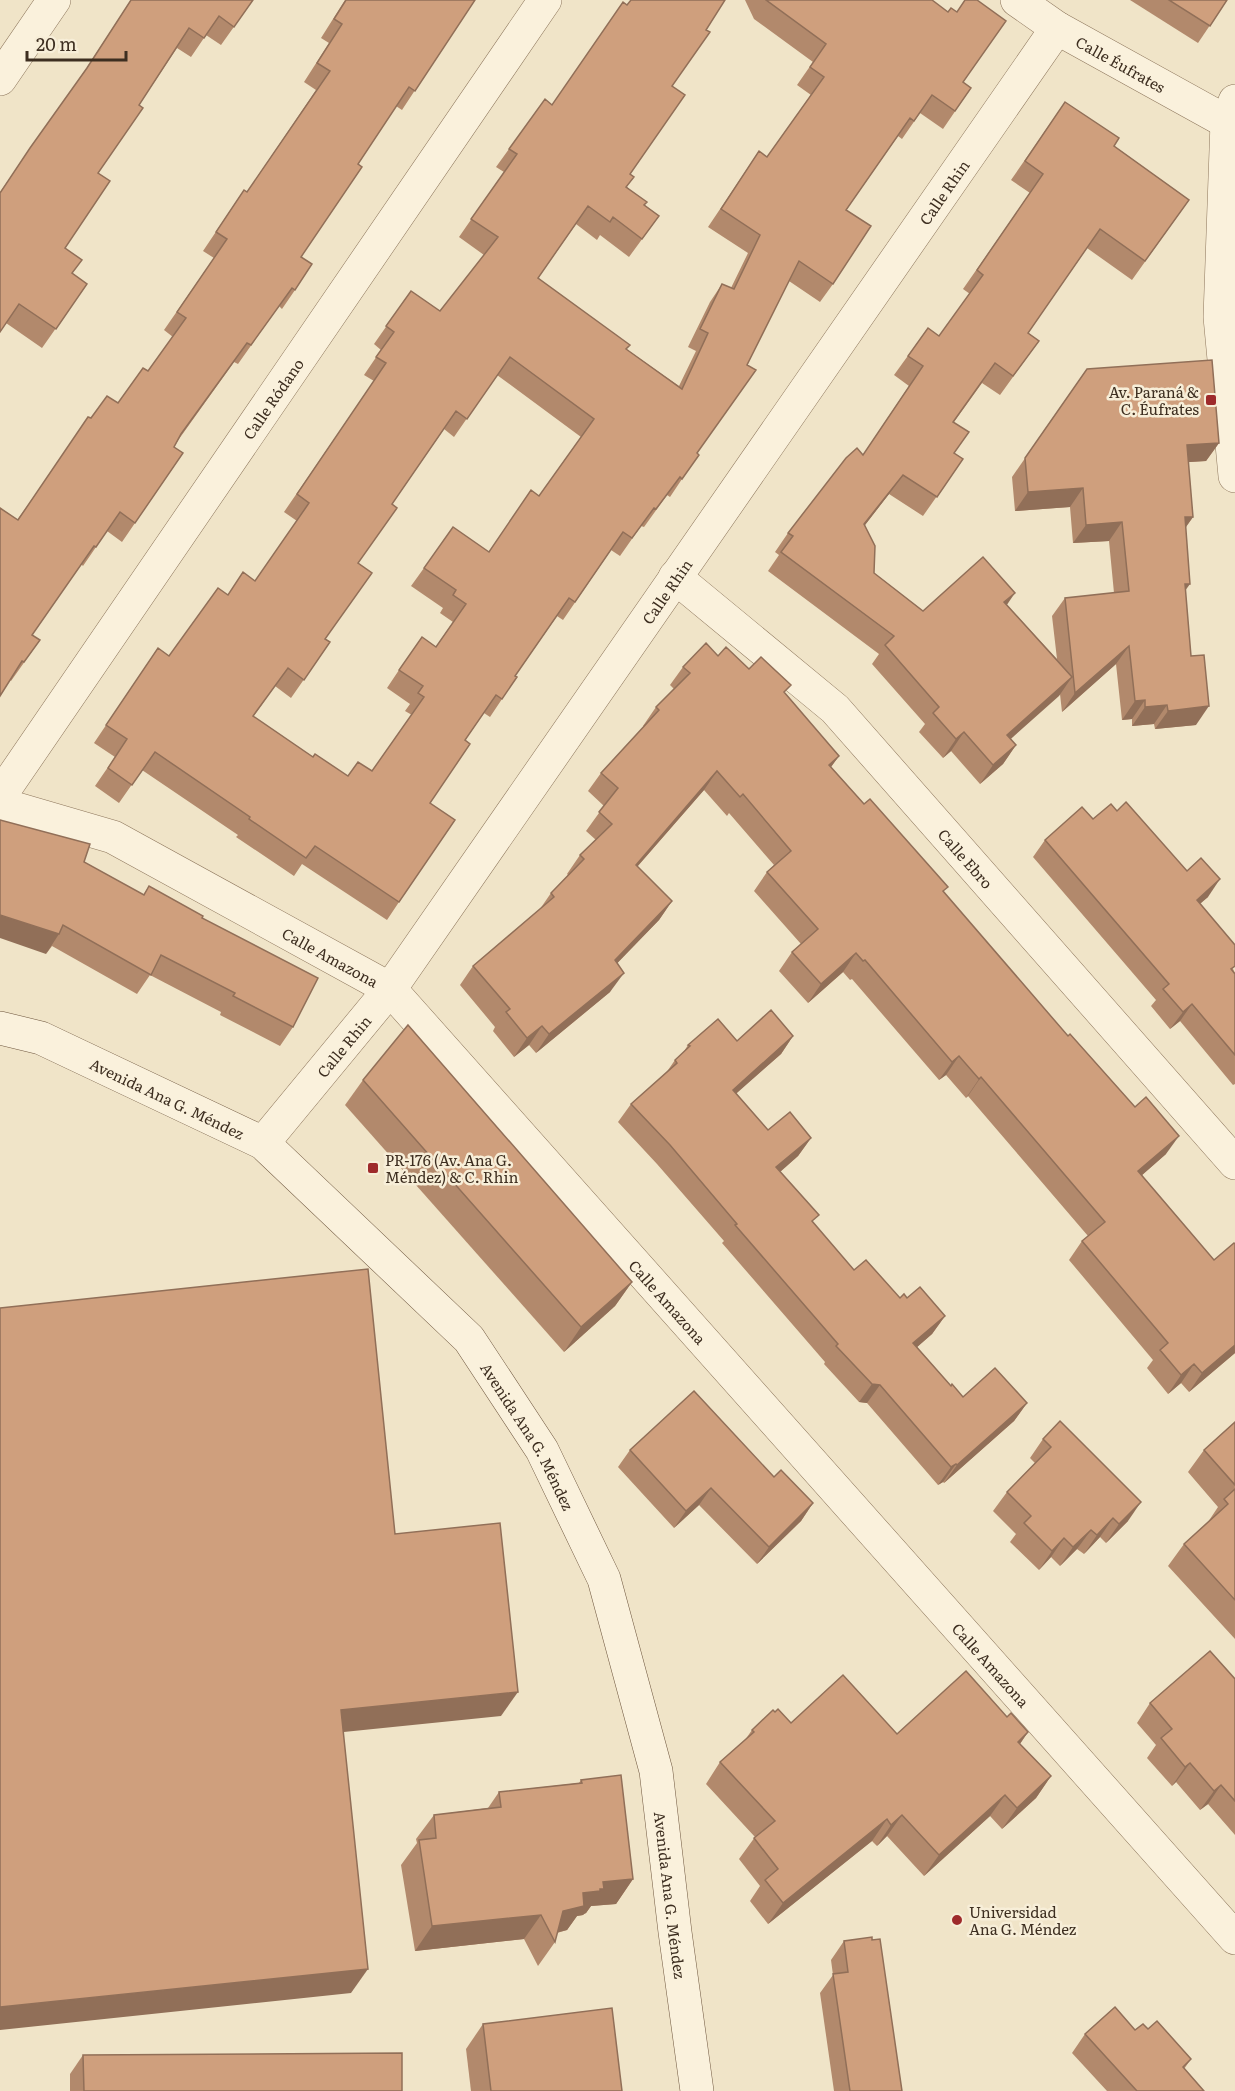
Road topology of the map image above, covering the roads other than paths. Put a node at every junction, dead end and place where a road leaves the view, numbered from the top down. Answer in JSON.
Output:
{"nodes":[{"id":1,"x":54,"y":0,"type":"edge"},
{"id":2,"x":545,"y":0,"type":"edge"},
{"id":3,"x":1017,"y":0,"type":"edge"},
{"id":4,"x":1057,"y":28,"type":"junction"},
{"id":5,"x":0,"y":79,"type":"edge"},
{"id":6,"x":1231,"y":112,"type":"edge"},
{"id":7,"x":1235,"y":476,"type":"edge"},
{"id":8,"x":675,"y":577,"type":"junction"},
{"id":9,"x":0,"y":796,"type":"edge"},
{"id":10,"x":0,"y":804,"type":"edge"},
{"id":11,"x":390,"y":989,"type":"junction"},
{"id":12,"x":0,"y":1028,"type":"edge"},
{"id":13,"x":263,"y":1143,"type":"junction"},
{"id":14,"x":1235,"y":1163,"type":"edge"},
{"id":15,"x":1235,"y":1938,"type":"edge"},
{"id":16,"x":697,"y":2091,"type":"edge"}],
"edges":[{"from":1,"to":5,"type":"street"},
{"from":2,"to":9,"type":"street","name":"Calle Ródano"},
{"from":3,"to":4,"type":"street","name":"Calle Éufrates"},
{"from":4,"to":6,"type":"street","name":"Calle Éufrates"},
{"from":4,"to":8,"type":"street","name":"Calle Rhin"},
{"from":6,"to":7,"type":"street"},
{"from":8,"to":11,"type":"street","name":"Calle Rhin"},
{"from":8,"to":14,"type":"street","name":"Calle Ebro"},
{"from":10,"to":11,"type":"street","name":"Calle Amazona"},
{"from":11,"to":13,"type":"street","name":"Calle Rhin"},
{"from":11,"to":15,"type":"street","name":"Calle Amazona"},
{"from":12,"to":13,"type":"street","name":"Avenida Ana G. Méndez"},
{"from":13,"to":16,"type":"street","name":"Avenida Ana G. Méndez"}]}
